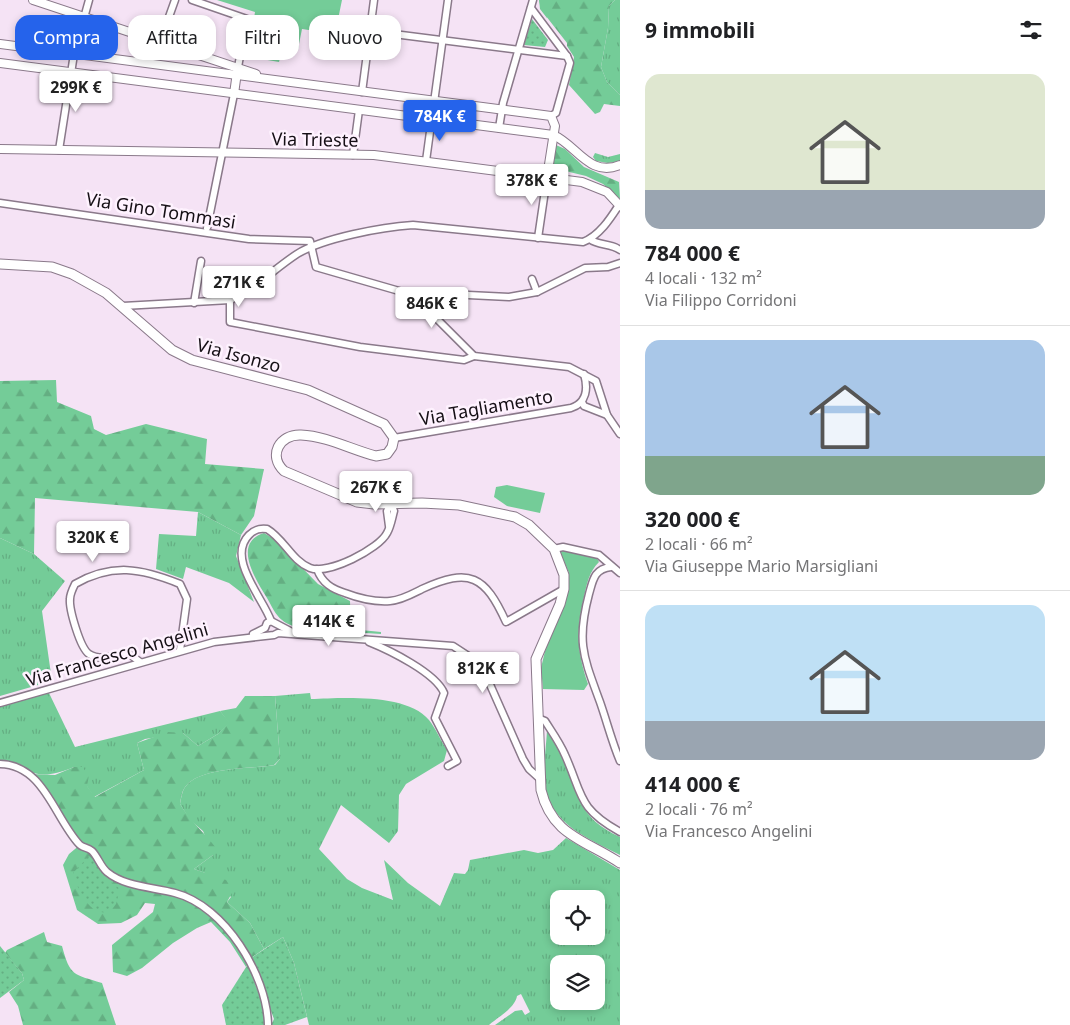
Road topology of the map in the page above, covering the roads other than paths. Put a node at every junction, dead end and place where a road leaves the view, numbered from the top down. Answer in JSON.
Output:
{"nodes":[{"id":1,"x":33,"y":0,"type":"edge"},
{"id":2,"x":89,"y":0,"type":"edge"},
{"id":3,"x":175,"y":0,"type":"edge"},
{"id":4,"x":192,"y":0,"type":"edge"},
{"id":5,"x":374,"y":0,"type":"edge"},
{"id":6,"x":448,"y":0,"type":"edge"},
{"id":7,"x":533,"y":0,"type":"edge"},
{"id":8,"x":530,"y":8,"type":"junction"},
{"id":9,"x":78,"y":15,"type":"edge"},
{"id":10,"x":85,"y":15,"type":"edge"},
{"id":11,"x":170,"y":15,"type":"edge"},
{"id":12,"x":372,"y":15,"type":"edge"},
{"id":13,"x":401,"y":35,"type":"edge"},
{"id":14,"x":443,"y":40,"type":"junction"},
{"id":15,"x":0,"y":44,"type":"edge"},
{"id":16,"x":15,"y":46,"type":"edge"},
{"id":17,"x":518,"y":50,"type":"junction"},
{"id":18,"x":568,"y":56,"type":"junction"},
{"id":19,"x":118,"y":59,"type":"edge"},
{"id":20,"x":73,"y":60,"type":"edge"},
{"id":21,"x":208,"y":60,"type":"edge"},
{"id":22,"x":366,"y":60,"type":"edge"},
{"id":23,"x":0,"y":63,"type":"edge"},
{"id":24,"x":237,"y":71,"type":"junction"},
{"id":25,"x":71,"y":72,"type":"junction"},
{"id":26,"x":362,"y":92,"type":"junction"},
{"id":27,"x":234,"y":94,"type":"junction"},
{"id":28,"x":434,"y":101,"type":"junction"},
{"id":29,"x":359,"y":110,"type":"junction"},
{"id":30,"x":501,"y":110,"type":"junction"},
{"id":31,"x":551,"y":116,"type":"junction"},
{"id":32,"x":432,"y":119,"type":"junction"},
{"id":33,"x":499,"y":128,"type":"junction"},
{"id":34,"x":552,"y":135,"type":"junction"},
{"id":35,"x":0,"y":149,"type":"edge"},
{"id":36,"x":59,"y":150,"type":"junction"},
{"id":37,"x":222,"y":152,"type":"junction"},
{"id":38,"x":353,"y":155,"type":"junction"},
{"id":39,"x":426,"y":161,"type":"junction"},
{"id":40,"x":620,"y":165,"type":"edge"},
{"id":41,"x":547,"y":177,"type":"junction"},
{"id":42,"x":0,"y":203,"type":"edge"},
{"id":43,"x":620,"y":205,"type":"edge"},
{"id":44,"x":207,"y":228,"type":"dead end"},
{"id":45,"x":538,"y":238,"type":"junction"},
{"id":46,"x":590,"y":239,"type":"junction"},
{"id":47,"x":311,"y":248,"type":"junction"},
{"id":48,"x":620,"y":250,"type":"edge"},
{"id":49,"x":201,"y":261,"type":"dead end"},
{"id":50,"x":0,"y":264,"type":"edge"},
{"id":51,"x":620,"y":264,"type":"edge"},
{"id":52,"x":532,"y":279,"type":"dead end"},
{"id":53,"x":406,"y":292,"type":"junction"},
{"id":54,"x":537,"y":292,"type":"junction"},
{"id":55,"x":230,"y":300,"type":"junction"},
{"id":56,"x":194,"y":303,"type":"junction"},
{"id":57,"x":123,"y":306,"type":"junction"},
{"id":58,"x":474,"y":356,"type":"junction"},
{"id":59,"x":584,"y":374,"type":"junction"},
{"id":60,"x":582,"y":402,"type":"junction"},
{"id":61,"x":607,"y":415,"type":"junction"},
{"id":62,"x":620,"y":434,"type":"edge"},
{"id":63,"x":394,"y":438,"type":"junction"},
{"id":64,"x":391,"y":503,"type":"junction"},
{"id":65,"x":557,"y":548,"type":"junction"},
{"id":66,"x":611,"y":567,"type":"junction"},
{"id":67,"x":317,"y":569,"type":"junction"},
{"id":68,"x":620,"y":573,"type":"edge"},
{"id":69,"x":564,"y":589,"type":"junction"},
{"id":70,"x":271,"y":621,"type":"junction"},
{"id":71,"x":278,"y":630,"type":"junction"},
{"id":72,"x":267,"y":631,"type":"junction"},
{"id":73,"x":363,"y":639,"type":"junction"},
{"id":74,"x":395,"y":641,"type":"junction"},
{"id":75,"x":180,"y":650,"type":"junction"},
{"id":76,"x":387,"y":651,"type":"junction"},
{"id":77,"x":403,"y":660,"type":"junction"},
{"id":78,"x":140,"y":662,"type":"junction"},
{"id":79,"x":0,"y":703,"type":"edge"},
{"id":80,"x":540,"y":719,"type":"junction"},
{"id":81,"x":620,"y":761,"type":"edge"},
{"id":82,"x":0,"y":764,"type":"edge"},
{"id":83,"x":448,"y":766,"type":"dead end"},
{"id":84,"x":540,"y":780,"type":"junction"},
{"id":85,"x":620,"y":832,"type":"edge"},
{"id":86,"x":620,"y":863,"type":"edge"},
{"id":87,"x":268,"y":1025,"type":"edge"}],
"edges":[{"from":1,"to":9,"type":"street"},
{"from":2,"to":10,"type":"street"},
{"from":3,"to":11,"type":"street"},
{"from":4,"to":24,"type":"street"},
{"from":5,"to":12,"type":"street"},
{"from":6,"to":14,"type":"street"},
{"from":7,"to":8,"type":"street"},
{"from":8,"to":17,"type":"street"},
{"from":8,"to":18,"type":"street"},
{"from":13,"to":14,"type":"street"},
{"from":14,"to":17,"type":"street"},
{"from":14,"to":28,"type":"street"},
{"from":15,"to":16,"type":"street"},
{"from":17,"to":18,"type":"street"},
{"from":17,"to":30,"type":"street"},
{"from":18,"to":31,"type":"street"},
{"from":19,"to":24,"type":"street"},
{"from":20,"to":25,"type":"street"},
{"from":21,"to":24,"type":"street"},
{"from":22,"to":26,"type":"street"},
{"from":23,"to":25,"type":"street"},
{"from":24,"to":26,"type":"street"},
{"from":24,"to":27,"type":"street"},
{"from":25,"to":27,"type":"street"},
{"from":25,"to":36,"type":"street"},
{"from":26,"to":28,"type":"street"},
{"from":27,"to":29,"type":"street"},
{"from":27,"to":37,"type":"street"},
{"from":28,"to":30,"type":"street"},
{"from":28,"to":32,"type":"street"},
{"from":29,"to":32,"type":"street"},
{"from":29,"to":38,"type":"street"},
{"from":30,"to":31,"type":"street"},
{"from":30,"to":33,"type":"street"},
{"from":31,"to":34,"type":"street"},
{"from":32,"to":33,"type":"street"},
{"from":32,"to":39,"type":"street"},
{"from":33,"to":34,"type":"street"},
{"from":34,"to":40,"type":"street"},
{"from":34,"to":41,"type":"street"},
{"from":35,"to":36,"type":"street","name":"Via Trieste"},
{"from":36,"to":37,"type":"street","name":"Via Trieste"},
{"from":37,"to":38,"type":"street","name":"Via Trieste"},
{"from":37,"to":44,"type":"street"},
{"from":38,"to":39,"type":"street","name":"Via Trieste"},
{"from":39,"to":41,"type":"street","name":"Via Trieste"},
{"from":41,"to":43,"type":"street","name":"Via Trieste"},
{"from":41,"to":45,"type":"street"},
{"from":42,"to":47,"type":"street","name":"Via Gino Tommasi"},
{"from":43,"to":46,"type":"street"},
{"from":45,"to":46,"type":"street"},
{"from":45,"to":47,"type":"street"},
{"from":46,"to":48,"type":"street"},
{"from":47,"to":53,"type":"street"},
{"from":47,"to":55,"type":"street"},
{"from":49,"to":56,"type":"street"},
{"from":50,"to":57,"type":"main road","name":"Via Isonzo"},
{"from":51,"to":54,"type":"street"},
{"from":52,"to":54,"type":"street"},
{"from":53,"to":54,"type":"street"},
{"from":53,"to":58,"type":"street"},
{"from":55,"to":56,"type":"street"},
{"from":55,"to":58,"type":"street","name":"Via Tagliamento"},
{"from":56,"to":57,"type":"street"},
{"from":57,"to":63,"type":"main road","name":"Via Isonzo"},
{"from":58,"to":59,"type":"street","name":"Via Tagliamento"},
{"from":59,"to":60,"type":"street"},
{"from":59,"to":61,"type":"street","name":"Via Tagliamento"},
{"from":60,"to":61,"type":"street"},
{"from":60,"to":63,"type":"street","name":"Via Tagliamento"},
{"from":61,"to":62,"type":"street","name":"Via Tagliamento"},
{"from":63,"to":64,"type":"main road"},
{"from":64,"to":65,"type":"main road"},
{"from":64,"to":67,"type":"street"},
{"from":65,"to":66,"type":"street"},
{"from":65,"to":69,"type":"main road"},
{"from":66,"to":68,"type":"street"},
{"from":66,"to":81,"type":"street"},
{"from":67,"to":69,"type":"street"},
{"from":67,"to":70,"type":"street"},
{"from":69,"to":80,"type":"main road"},
{"from":70,"to":71,"type":"street","name":"Via Francesco Angelini"},
{"from":70,"to":72,"type":"street"},
{"from":71,"to":72,"type":"street","name":"Via Francesco Angelini"},
{"from":71,"to":73,"type":"street","name":"Via Francesco Angelini"},
{"from":72,"to":75,"type":"street","name":"Via Francesco Angelini"},
{"from":73,"to":74,"type":"street","name":"Via Francesco Angelini"},
{"from":73,"to":76,"type":"street"},
{"from":74,"to":76,"type":"street"},
{"from":74,"to":77,"type":"street"},
{"from":74,"to":84,"type":"street","name":"Via Francesco Angelini"},
{"from":75,"to":78,"type":"street","name":"Via Francesco Angelini"},
{"from":75,"to":78,"type":"street"},
{"from":76,"to":77,"type":"street"},
{"from":77,"to":83,"type":"street"},
{"from":78,"to":79,"type":"street","name":"Via Francesco Angelini"},
{"from":80,"to":84,"type":"main road"},
{"from":80,"to":85,"type":"street"},
{"from":82,"to":87,"type":"street"},
{"from":84,"to":86,"type":"main road"}]}
